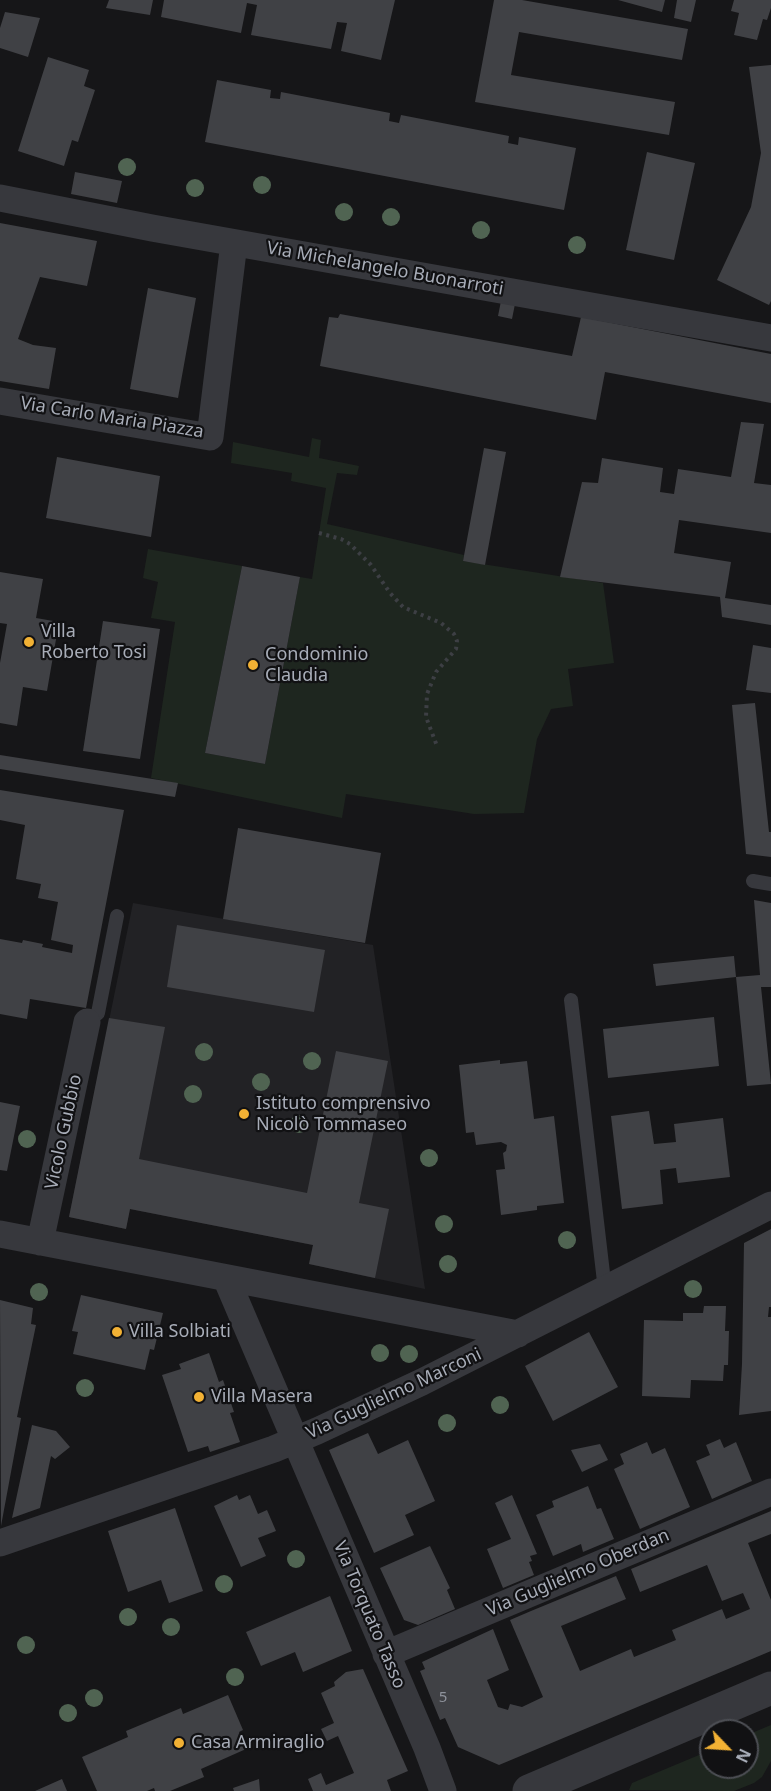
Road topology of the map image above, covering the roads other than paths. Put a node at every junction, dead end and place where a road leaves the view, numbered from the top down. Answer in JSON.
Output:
{"nodes":[{"id":1,"x":0,"y":198,"type":"edge"},
{"id":2,"x":234,"y":243,"type":"junction"},
{"id":3,"x":771,"y":338,"type":"edge"},
{"id":4,"x":0,"y":401,"type":"edge"},
{"id":5,"x":753,"y":881,"type":"dead end"},
{"id":6,"x":771,"y":884,"type":"edge"},
{"id":7,"x":117,"y":916,"type":"dead end"},
{"id":8,"x":571,"y":1000,"type":"dead end"},
{"id":9,"x":87,"y":1022,"type":"joint"},
{"id":10,"x":771,"y":1205,"type":"edge"},
{"id":11,"x":0,"y":1234,"type":"edge"},
{"id":12,"x":40,"y":1242,"type":"junction"},
{"id":13,"x":226,"y":1278,"type":"junction"},
{"id":14,"x":605,"y":1290,"type":"junction"},
{"id":15,"x":453,"y":1323,"type":"junction"},
{"id":16,"x":518,"y":1334,"type":"junction"},
{"id":17,"x":422,"y":1382,"type":"junction"},
{"id":18,"x":294,"y":1441,"type":"junction"},
{"id":19,"x":771,"y":1492,"type":"edge"},
{"id":20,"x":0,"y":1543,"type":"edge"},
{"id":21,"x":386,"y":1654,"type":"junction"},
{"id":22,"x":771,"y":1688,"type":"edge"},
{"id":23,"x":565,"y":1784,"type":"edge"},
{"id":24,"x":443,"y":1791,"type":"edge"},
{"id":25,"x":529,"y":1791,"type":"edge"}],
"edges":[{"from":1,"to":2,"type":"street","name":"Via Michelangelo Buonarroti"},
{"from":2,"to":3,"type":"street","name":"Via Michelangelo Buonarroti"},
{"from":2,"to":4,"type":"street","name":"Via Carlo Maria Piazza"},
{"from":5,"to":6,"type":"lane"},
{"from":7,"to":9,"type":"lane"},
{"from":8,"to":14,"type":"lane"},
{"from":9,"to":12,"type":"street","name":"Vicolo Gubbio"},
{"from":10,"to":14,"type":"street","name":"Via Guglielmo Marconi"},
{"from":11,"to":12,"type":"street"},
{"from":12,"to":13,"type":"street"},
{"from":13,"to":15,"type":"street"},
{"from":13,"to":18,"type":"street","name":"Via Torquato Tasso"},
{"from":14,"to":16,"type":"street","name":"Via Guglielmo Marconi"},
{"from":15,"to":16,"type":"street"},
{"from":15,"to":17,"type":"street"},
{"from":16,"to":17,"type":"street","name":"Via Guglielmo Marconi"},
{"from":17,"to":18,"type":"street","name":"Via Guglielmo Marconi"},
{"from":18,"to":20,"type":"street","name":"Via Guglielmo Marconi"},
{"from":18,"to":21,"type":"street","name":"Via Torquato Tasso"},
{"from":19,"to":21,"type":"street","name":"Via Guglielmo Oberdan"},
{"from":21,"to":24,"type":"street","name":"Via Torquato Tasso"},
{"from":22,"to":23,"type":"street"},
{"from":23,"to":25,"type":"street"}]}
